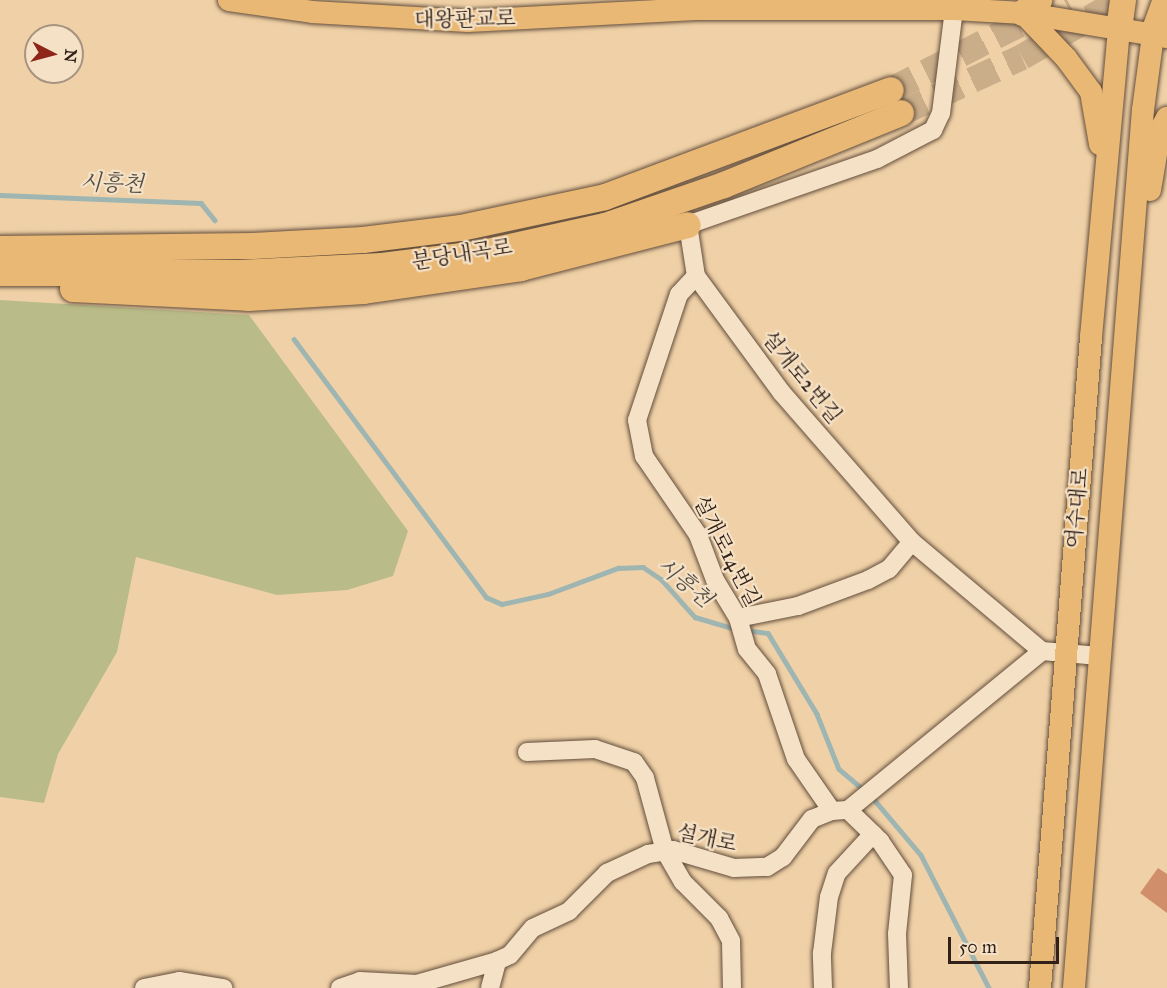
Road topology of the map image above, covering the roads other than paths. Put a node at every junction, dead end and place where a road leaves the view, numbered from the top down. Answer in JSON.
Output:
{"nodes":[{"id":1,"x":229,"y":0,"type":"edge"},
{"id":2,"x":1123,"y":0,"type":"edge"},
{"id":3,"x":1166,"y":0,"type":"edge"},
{"id":4,"x":1028,"y":4,"type":"edge"},
{"id":5,"x":696,"y":5,"type":"edge"},
{"id":6,"x":954,"y":9,"type":"junction"},
{"id":7,"x":1119,"y":29,"type":"junction"},
{"id":8,"x":1160,"y":36,"type":"edge"},
{"id":9,"x":1167,"y":118,"type":"edge"},
{"id":10,"x":1106,"y":173,"type":"junction"},
{"id":11,"x":688,"y":225,"type":"junction"},
{"id":12,"x":0,"y":249,"type":"edge"},
{"id":13,"x":10,"y":274,"type":"edge"},
{"id":14,"x":696,"y":276,"type":"junction"},
{"id":15,"x":1128,"y":291,"type":"junction"},
{"id":16,"x":912,"y":542,"type":"junction"},
{"id":17,"x":738,"y":619,"type":"junction"},
{"id":18,"x":1042,"y":651,"type":"junction"},
{"id":19,"x":1065,"y":653,"type":"junction"},
{"id":20,"x":1099,"y":656,"type":"junction"},
{"id":21,"x":527,"y":752,"type":"dead end"},
{"id":22,"x":847,"y":807,"type":"junction"},
{"id":23,"x":873,"y":834,"type":"junction"},
{"id":24,"x":665,"y":851,"type":"junction"},
{"id":25,"x":497,"y":961,"type":"junction"},
{"id":26,"x":144,"y":988,"type":"edge"},
{"id":27,"x":223,"y":988,"type":"edge"},
{"id":28,"x":340,"y":988,"type":"edge"},
{"id":29,"x":490,"y":988,"type":"edge"},
{"id":30,"x":732,"y":988,"type":"edge"},
{"id":31,"x":823,"y":988,"type":"edge"},
{"id":32,"x":899,"y":988,"type":"edge"},
{"id":33,"x":1040,"y":988,"type":"edge"},
{"id":34,"x":1074,"y":988,"type":"edge"}],
"edges":[{"from":1,"to":5,"type":"main road","name":"대왕판교로"},
{"from":2,"to":7,"type":"highway"},
{"from":3,"to":8,"type":"highway"},
{"from":4,"to":6,"type":"main road","name":"대왕판교로"},
{"from":4,"to":7,"type":"main road","name":"대왕판교로"},
{"from":4,"to":10,"type":"main road"},
{"from":5,"to":6,"type":"main road","name":"대왕판교로"},
{"from":6,"to":11,"type":"street"},
{"from":7,"to":8,"type":"main road","name":"대왕판교로"},
{"from":7,"to":10,"type":"main road","name":"여수대로"},
{"from":8,"to":15,"type":"main road","name":"여수대로"},
{"from":9,"to":15,"type":"main road"},
{"from":10,"to":19,"type":"main road","name":"여수대로"},
{"from":11,"to":13,"type":"highway"},
{"from":11,"to":14,"type":"street","name":"설개로2번길"},
{"from":12,"to":13,"type":"highway","name":"분당내곡로"},
{"from":14,"to":16,"type":"street","name":"설개로2번길"},
{"from":14,"to":17,"type":"street","name":"설개로14번길"},
{"from":15,"to":20,"type":"main road","name":"여수대로"},
{"from":16,"to":17,"type":"street"},
{"from":16,"to":18,"type":"street","name":"설개로2번길"},
{"from":17,"to":22,"type":"street","name":"설개로14번길"},
{"from":18,"to":19,"type":"street"},
{"from":18,"to":22,"type":"street","name":"설개로"},
{"from":19,"to":20,"type":"street"},
{"from":19,"to":33,"type":"main road","name":"여수대로"},
{"from":20,"to":34,"type":"main road","name":"여수대로"},
{"from":21,"to":24,"type":"street"},
{"from":22,"to":23,"type":"street","name":"설개로14번길"},
{"from":22,"to":24,"type":"street","name":"설개로"},
{"from":23,"to":31,"type":"street"},
{"from":23,"to":32,"type":"street","name":"설개로14번길"},
{"from":24,"to":25,"type":"street","name":"설개로"},
{"from":24,"to":30,"type":"street"},
{"from":25,"to":28,"type":"street","name":"설개로"},
{"from":25,"to":29,"type":"street"},
{"from":26,"to":27,"type":"street"}]}
